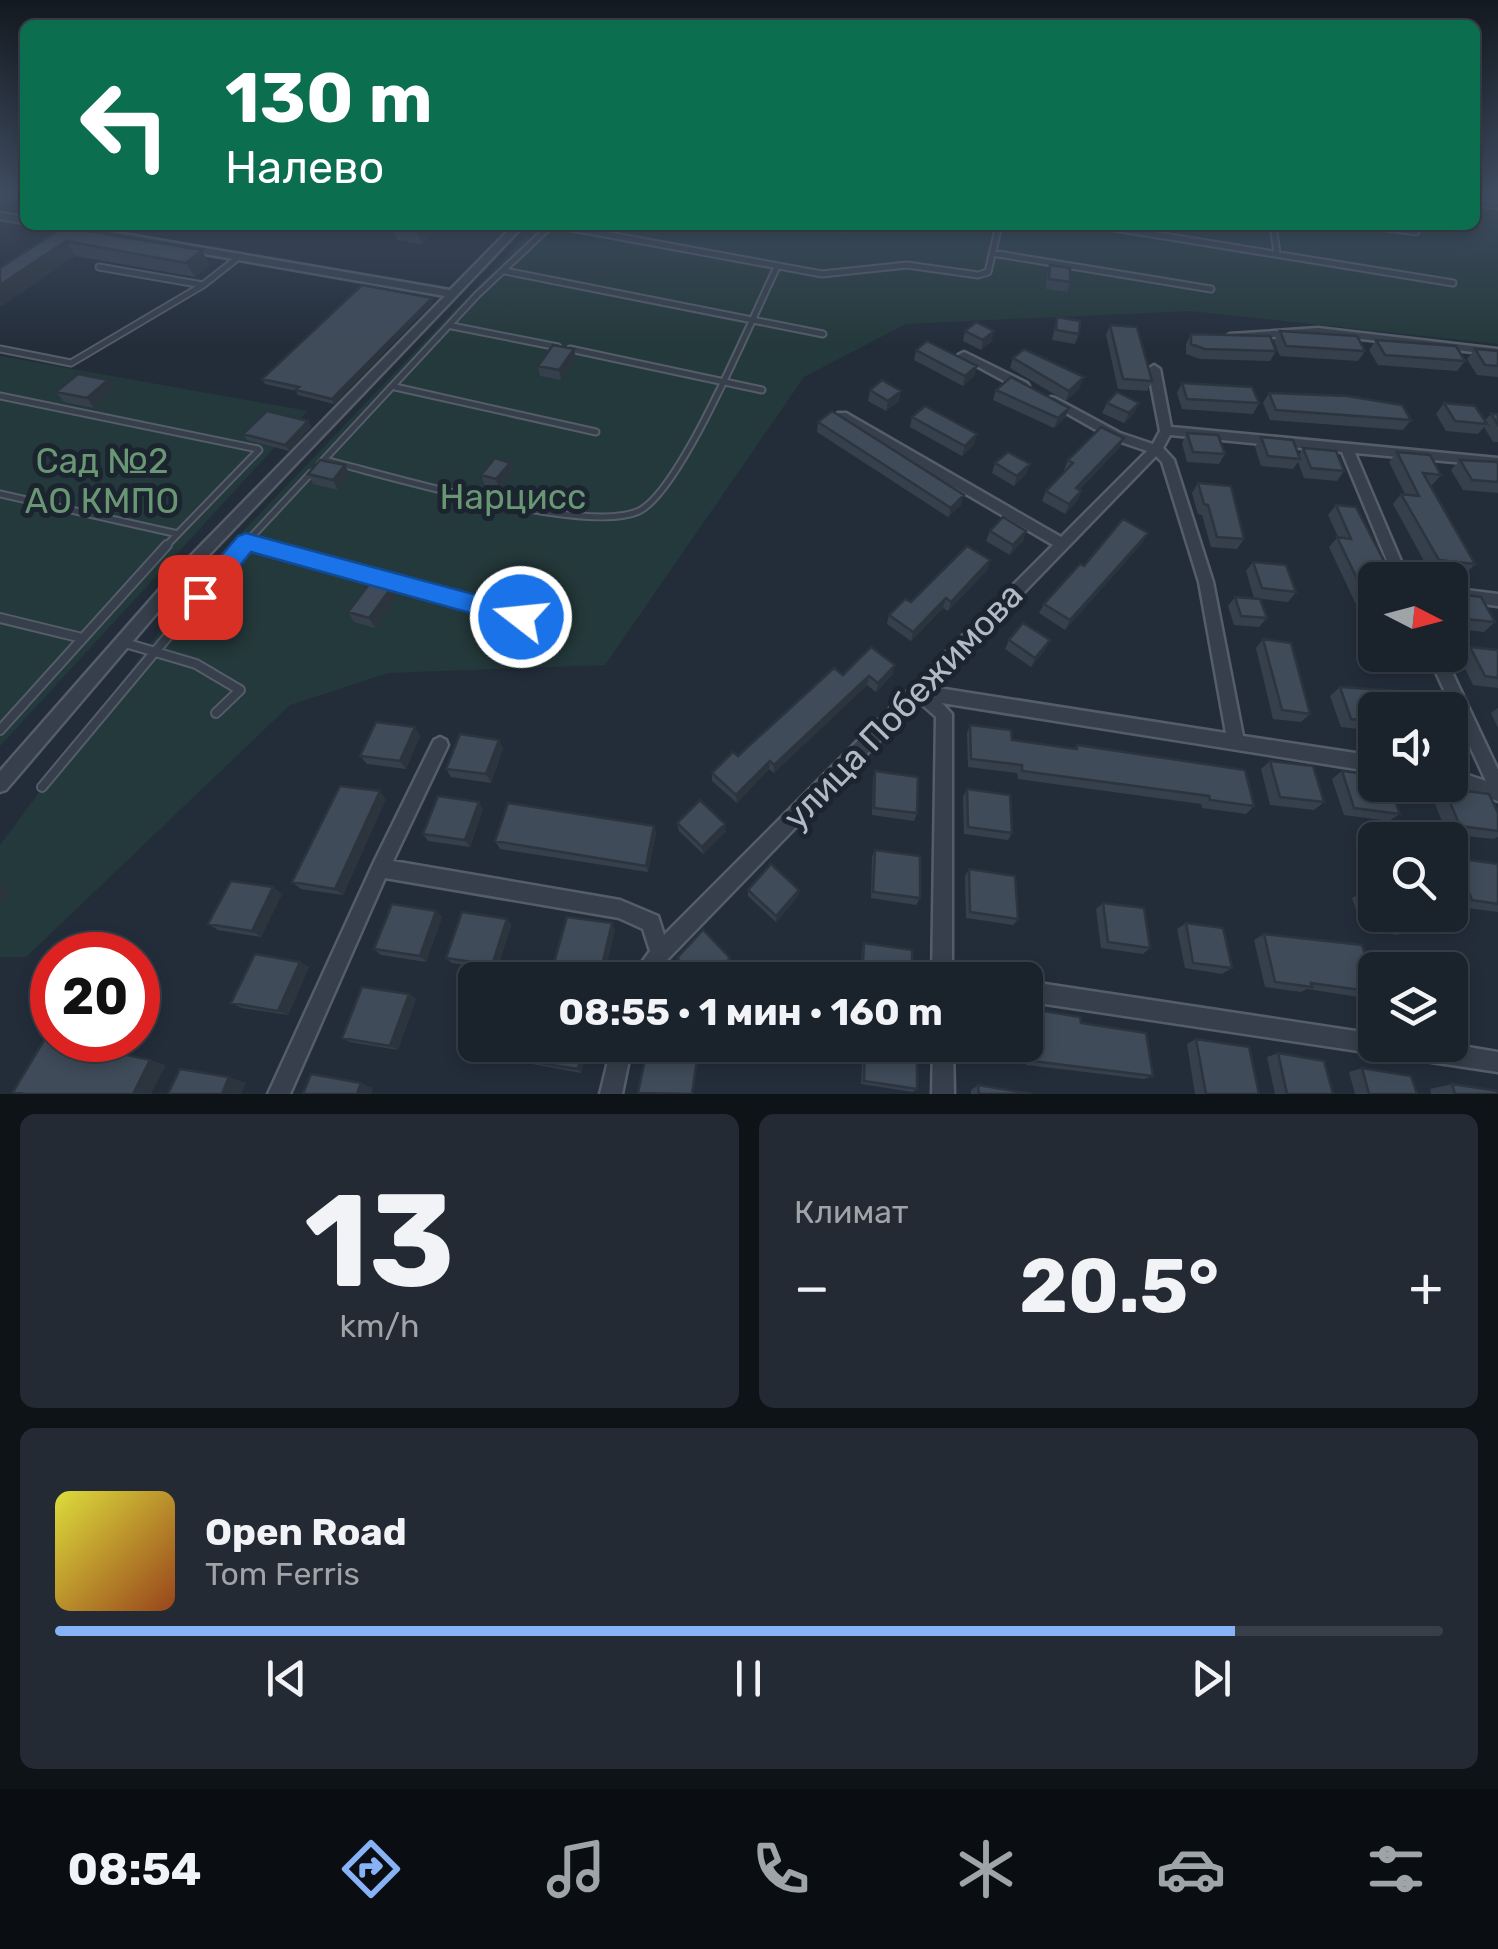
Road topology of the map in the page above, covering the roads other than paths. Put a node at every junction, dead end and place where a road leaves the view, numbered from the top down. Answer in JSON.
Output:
{"nodes":[{"id":1,"x":173,"y":244,"type":"edge"},
{"id":2,"x":501,"y":244,"type":"edge"},
{"id":3,"x":532,"y":244,"type":"edge"},
{"id":4,"x":655,"y":244,"type":"edge"},
{"id":5,"x":994,"y":244,"type":"edge"},
{"id":6,"x":1216,"y":244,"type":"edge"},
{"id":7,"x":1276,"y":244,"type":"edge"},
{"id":8,"x":992,"y":253,"type":"junction"},
{"id":9,"x":1278,"y":254,"type":"junction"},
{"id":10,"x":240,"y":255,"type":"junction"},
{"id":11,"x":99,"y":267,"type":"dead end"},
{"id":12,"x":777,"y":267,"type":"junction"},
{"id":13,"x":504,"y":270,"type":"junction"},
{"id":14,"x":1453,"y":283,"type":"dead end"},
{"id":15,"x":203,"y":285,"type":"junction"},
{"id":16,"x":1211,"y":290,"type":"dead end"},
{"id":17,"x":454,"y":294,"type":"junction"},
{"id":18,"x":748,"y":320,"type":"junction"},
{"id":19,"x":451,"y":326,"type":"junction"},
{"id":20,"x":823,"y":334,"type":"dead end"},
{"id":21,"x":1210,"y":338,"type":"edge"},
{"id":22,"x":0,"y":349,"type":"edge"},
{"id":23,"x":1498,"y":352,"type":"edge"},
{"id":24,"x":964,"y":355,"type":"edge"},
{"id":25,"x":1154,"y":370,"type":"edge"},
{"id":26,"x":721,"y":379,"type":"junction"},
{"id":27,"x":394,"y":386,"type":"junction"},
{"id":28,"x":762,"y":390,"type":"dead end"},
{"id":29,"x":0,"y":396,"type":"edge"},
{"id":30,"x":842,"y":416,"type":"edge"},
{"id":31,"x":1166,"y":431,"type":"junction"},
{"id":32,"x":596,"y":432,"type":"dead end"},
{"id":33,"x":1156,"y":449,"type":"junction"},
{"id":34,"x":1347,"y":449,"type":"junction"},
{"id":35,"x":324,"y":460,"type":"junction"},
{"id":36,"x":1498,"y":462,"type":"edge"},
{"id":37,"x":0,"y":494,"type":"edge"},
{"id":38,"x":178,"y":534,"type":"junction"},
{"id":39,"x":246,"y":542,"type":"junction"},
{"id":40,"x":1061,"y":543,"type":"junction"},
{"id":41,"x":1394,"y":562,"type":"edge"},
{"id":42,"x":1468,"y":596,"type":"edge"},
{"id":43,"x":1498,"y":600,"type":"edge"},
{"id":44,"x":0,"y":618,"type":"edge"},
{"id":45,"x":556,"y":627,"type":"dead end"},
{"id":46,"x":82,"y":638,"type":"junction"},
{"id":47,"x":123,"y":642,"type":"junction"},
{"id":48,"x":154,"y":652,"type":"junction"},
{"id":49,"x":1444,"y":672,"type":"edge"},
{"id":50,"x":919,"y":692,"type":"junction"},
{"id":51,"x":216,"y":713,"type":"dead end"},
{"id":52,"x":0,"y":730,"type":"edge"},
{"id":53,"x":1234,"y":738,"type":"junction"},
{"id":54,"x":440,"y":745,"type":"dead end"},
{"id":55,"x":1358,"y":761,"type":"edge"},
{"id":56,"x":1468,"y":782,"type":"edge"},
{"id":57,"x":0,"y":784,"type":"edge"},
{"id":58,"x":42,"y":787,"type":"dead end"},
{"id":59,"x":1498,"y":790,"type":"edge"},
{"id":60,"x":380,"y":868,"type":"junction"},
{"id":61,"x":660,"y":953,"type":"junction"},
{"id":62,"x":653,"y":962,"type":"edge"},
{"id":63,"x":944,"y":962,"type":"edge"},
{"id":64,"x":1043,"y":995,"type":"edge"},
{"id":65,"x":1358,"y":1041,"type":"edge"},
{"id":66,"x":1468,"y":1057,"type":"edge"},
{"id":67,"x":619,"y":1062,"type":"edge"},
{"id":68,"x":943,"y":1062,"type":"edge"},
{"id":69,"x":1498,"y":1062,"type":"edge"},
{"id":70,"x":279,"y":1094,"type":"edge"},
{"id":71,"x":612,"y":1094,"type":"edge"},
{"id":72,"x":943,"y":1094,"type":"edge"}],
"edges":[{"from":1,"to":10,"type":"street"},
{"from":2,"to":17,"type":"street"},
{"from":3,"to":13,"type":"lane"},
{"from":4,"to":12,"type":"lane"},
{"from":5,"to":8,"type":"lane"},
{"from":6,"to":9,"type":"lane"},
{"from":7,"to":9,"type":"lane"},
{"from":8,"to":12,"type":"lane"},
{"from":8,"to":16,"type":"lane"},
{"from":9,"to":14,"type":"lane"},
{"from":10,"to":15,"type":"lane"},
{"from":10,"to":17,"type":"street"},
{"from":11,"to":15,"type":"lane"},
{"from":12,"to":18,"type":"lane"},
{"from":13,"to":18,"type":"lane"},
{"from":13,"to":19,"type":"lane"},
{"from":15,"to":22,"type":"lane"},
{"from":17,"to":47,"type":"street"},
{"from":18,"to":20,"type":"lane"},
{"from":18,"to":26,"type":"lane"},
{"from":19,"to":26,"type":"lane"},
{"from":19,"to":27,"type":"lane"},
{"from":21,"to":23,"type":"street"},
{"from":24,"to":33,"type":"street"},
{"from":25,"to":31,"type":"street"},
{"from":26,"to":28,"type":"lane"},
{"from":26,"to":35,"type":"lane"},
{"from":27,"to":32,"type":"lane"},
{"from":27,"to":35,"type":"lane"},
{"from":29,"to":38,"type":"lane"},
{"from":30,"to":40,"type":"street"},
{"from":31,"to":33,"type":"street","name":"улица Побежимова"},
{"from":31,"to":34,"type":"street"},
{"from":33,"to":40,"type":"street","name":"улица Побежимова"},
{"from":33,"to":53,"type":"street"},
{"from":34,"to":36,"type":"street"},
{"from":34,"to":41,"type":"street"},
{"from":35,"to":39,"type":"lane"},
{"from":37,"to":38,"type":"lane"},
{"from":38,"to":46,"type":"lane"},
{"from":39,"to":45,"type":"lane"},
{"from":39,"to":48,"type":"lane"},
{"from":40,"to":50,"type":"street","name":"улица Побежимова"},
{"from":42,"to":43,"type":"street"},
{"from":44,"to":46,"type":"lane"},
{"from":46,"to":52,"type":"lane"},
{"from":47,"to":48,"type":"lane"},
{"from":47,"to":57,"type":"street"},
{"from":48,"to":51,"type":"lane"},
{"from":48,"to":58,"type":"lane"},
{"from":49,"to":59,"type":"street"},
{"from":50,"to":53,"type":"street"},
{"from":50,"to":61,"type":"street","name":"улица Побежимова"},
{"from":50,"to":63,"type":"street"},
{"from":53,"to":55,"type":"street"},
{"from":54,"to":60,"type":"street"},
{"from":56,"to":59,"type":"street"},
{"from":60,"to":61,"type":"street"},
{"from":60,"to":70,"type":"street"},
{"from":61,"to":62,"type":"street","name":"улица Побежимова"},
{"from":64,"to":65,"type":"street"},
{"from":66,"to":69,"type":"street"},
{"from":67,"to":71,"type":"street"},
{"from":68,"to":72,"type":"street"}]}
